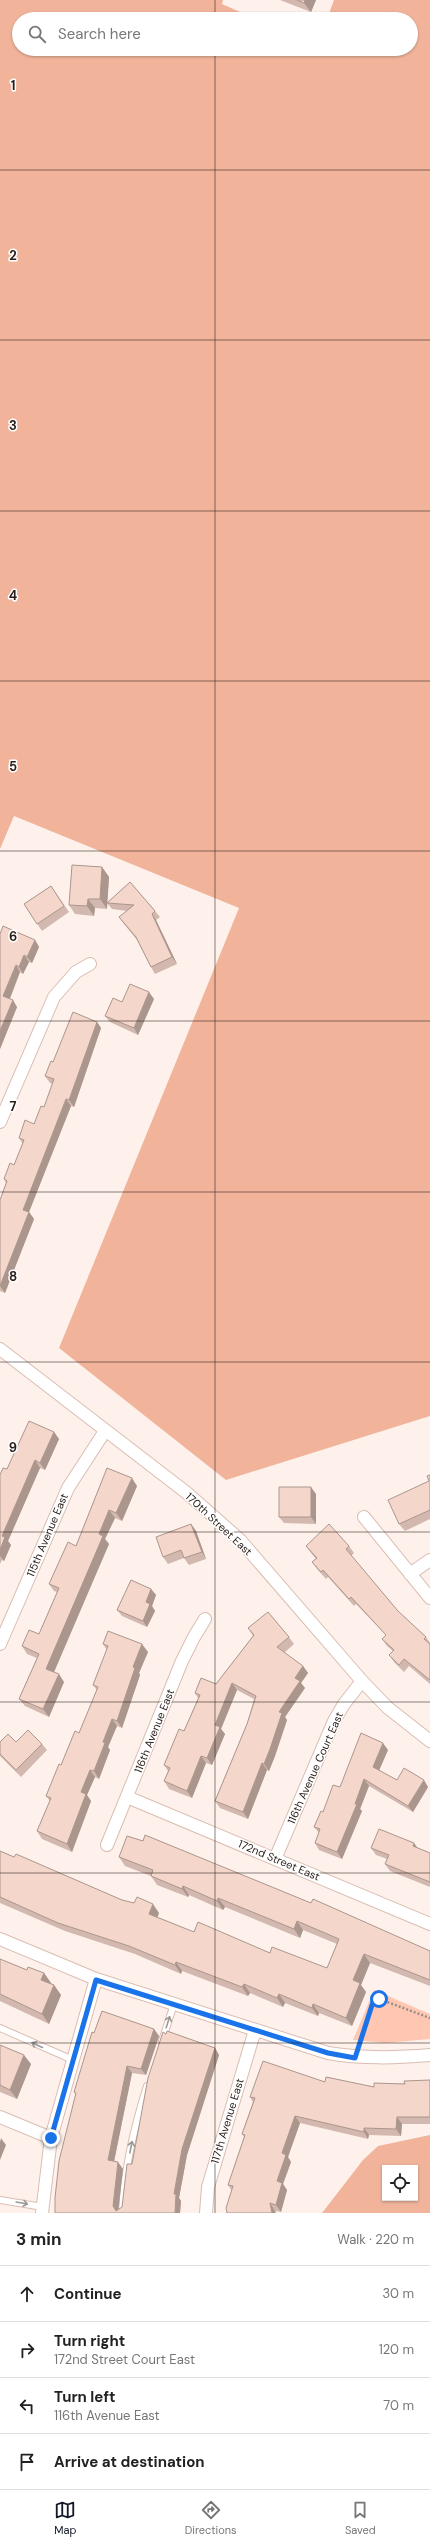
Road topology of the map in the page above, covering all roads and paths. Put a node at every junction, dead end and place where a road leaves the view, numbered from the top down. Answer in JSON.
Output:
{"nodes":[{"id":1,"x":90,"y":964,"type":"dead end"},
{"id":2,"x":0,"y":1122,"type":"edge"},
{"id":3,"x":0,"y":1349,"type":"edge"},
{"id":4,"x":105,"y":1431,"type":"junction"},
{"id":5,"x":364,"y":1517,"type":"dead end"},
{"id":6,"x":430,"y":1560,"type":"edge"},
{"id":7,"x":410,"y":1574,"type":"junction"},
{"id":8,"x":430,"y":1598,"type":"edge"},
{"id":9,"x":205,"y":1619,"type":"dead end"},
{"id":10,"x":0,"y":1644,"type":"edge"},
{"id":11,"x":362,"y":1681,"type":"junction"},
{"id":12,"x":430,"y":1741,"type":"edge"},
{"id":13,"x":127,"y":1797,"type":"junction"},
{"id":14,"x":107,"y":1845,"type":"dead end"},
{"id":15,"x":275,"y":1859,"type":"junction"},
{"id":16,"x":430,"y":1924,"type":"edge"},
{"id":17,"x":0,"y":1939,"type":"edge"},
{"id":18,"x":96,"y":1980,"type":"junction"},
{"id":19,"x":174,"y":2004,"type":"junction"},
{"id":20,"x":430,"y":2018,"type":"edge"},
{"id":21,"x":0,"y":2028,"type":"edge"},
{"id":22,"x":255,"y":2030,"type":"junction"},
{"id":23,"x":160,"y":2048,"type":"edge"},
{"id":24,"x":430,"y":2055,"type":"edge"},
{"id":25,"x":357,"y":2058,"type":"junction"},
{"id":26,"x":73,"y":2060,"type":"junction"},
{"id":27,"x":150,"y":2077,"type":"edge"},
{"id":28,"x":0,"y":2117,"type":"edge"},
{"id":29,"x":51,"y":2138,"type":"junction"},
{"id":30,"x":0,"y":2200,"type":"edge"},
{"id":31,"x":43,"y":2210,"type":"edge"},
{"id":32,"x":122,"y":2213,"type":"edge"},
{"id":33,"x":206,"y":2213,"type":"edge"}],
"edges":[{"from":1,"to":2,"type":"street"},
{"from":3,"to":4,"type":"street","name":"170th Street East"},
{"from":4,"to":10,"type":"street","name":"115th Avenue East"},
{"from":4,"to":11,"type":"street","name":"170th Street East"},
{"from":5,"to":7,"type":"street"},
{"from":6,"to":7,"type":"street"},
{"from":7,"to":8,"type":"street"},
{"from":9,"to":13,"type":"street","name":"116th Avenue East"},
{"from":11,"to":12,"type":"street","name":"170th Street East"},
{"from":11,"to":15,"type":"street","name":"116th Avenue Court East"},
{"from":13,"to":14,"type":"street","name":"116th Avenue East"},
{"from":13,"to":15,"type":"street","name":"172nd Street East"},
{"from":15,"to":16,"type":"street","name":"172nd Street East"},
{"from":17,"to":18,"type":"street"},
{"from":18,"to":19,"type":"street"},
{"from":18,"to":26,"type":"street"},
{"from":19,"to":22,"type":"street"},
{"from":23,"to":19,"type":"lane","one_way":true},
{"from":20,"to":25,"type":"path"},
{"from":26,"to":21,"type":"lane","one_way":true},
{"from":22,"to":25,"type":"street"},
{"from":22,"to":33,"type":"street","name":"117th Avenue East"},
{"from":24,"to":25,"type":"street"},
{"from":26,"to":29,"type":"street"},
{"from":32,"to":27,"type":"lane","one_way":true},
{"from":28,"to":29,"type":"street"},
{"from":29,"to":31,"type":"street"},
{"from":30,"to":31,"type":"lane","one_way":true}]}
